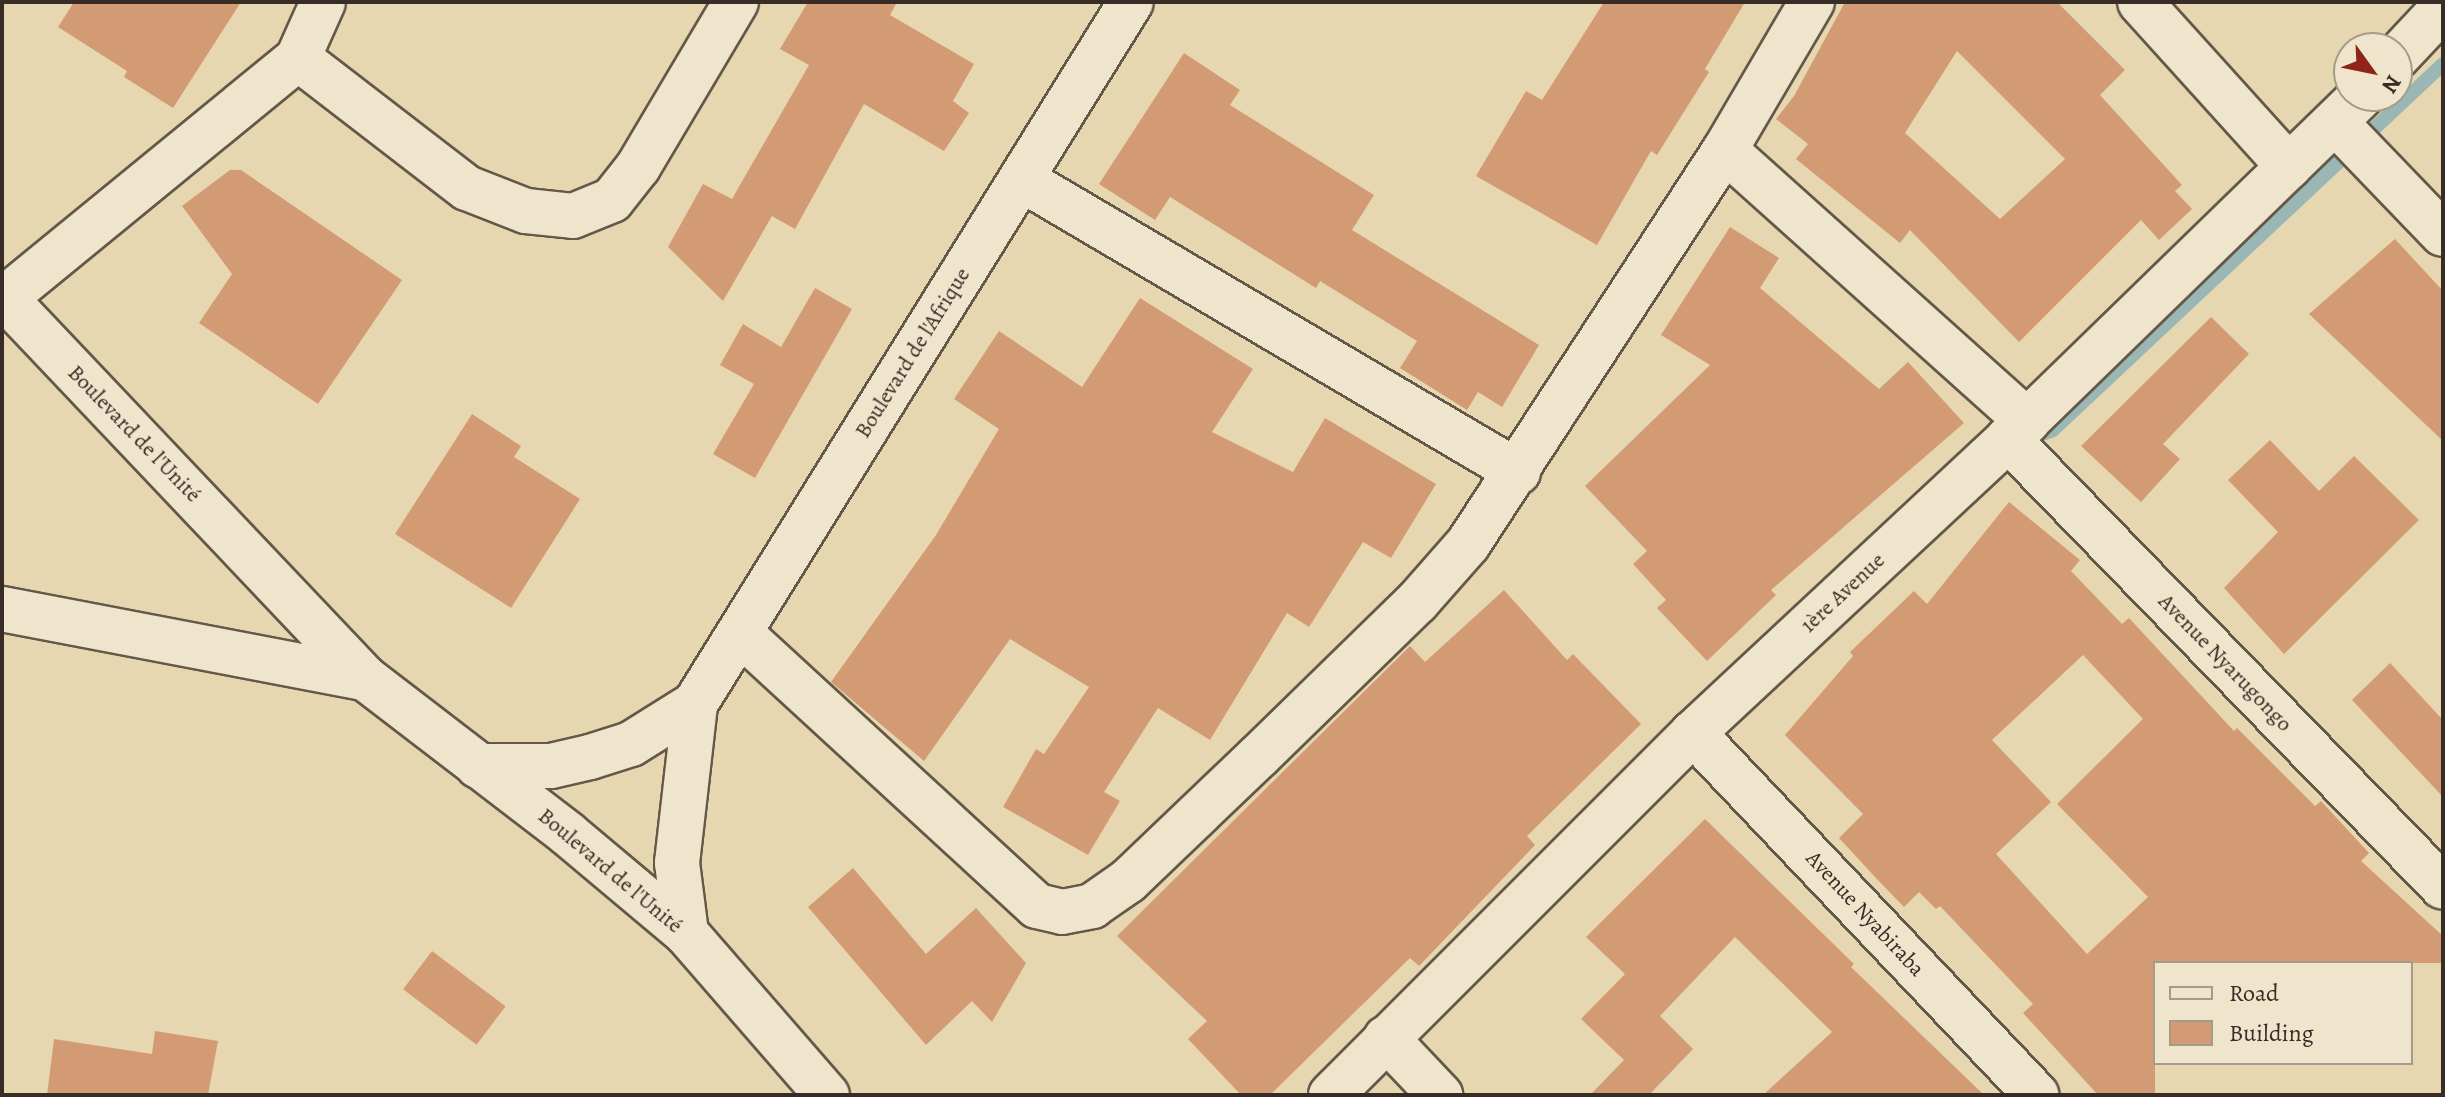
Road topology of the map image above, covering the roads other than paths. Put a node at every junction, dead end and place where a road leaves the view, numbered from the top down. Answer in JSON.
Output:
{"nodes":[{"id":1,"x":323,"y":2,"type":"edge"},
{"id":2,"x":736,"y":2,"type":"edge"},
{"id":3,"x":1131,"y":2,"type":"edge"},
{"id":4,"x":1812,"y":2,"type":"edge"},
{"id":5,"x":2140,"y":2,"type":"edge"},
{"id":6,"x":2443,"y":8,"type":"edge"},
{"id":7,"x":2413,"y":40,"type":"edge"},
{"id":8,"x":298,"y":58,"type":"junction"},
{"id":9,"x":2345,"y":112,"type":"edge"},
{"id":10,"x":2350,"y":112,"type":"edge"},
{"id":11,"x":1725,"y":150,"type":"junction"},
{"id":12,"x":2289,"y":167,"type":"junction"},
{"id":13,"x":1021,"y":179,"type":"junction"},
{"id":14,"x":2443,"y":234,"type":"edge"},
{"id":15,"x":3,"y":297,"type":"edge"},
{"id":16,"x":2018,"y":430,"type":"junction"},
{"id":17,"x":1518,"y":472,"type":"junction"},
{"id":18,"x":2,"y":609,"type":"edge"},
{"id":19,"x":740,"y":633,"type":"junction"},
{"id":20,"x":365,"y":678,"type":"junction"},
{"id":21,"x":695,"y":704,"type":"junction"},
{"id":22,"x":1693,"y":733,"type":"junction"},
{"id":23,"x":478,"y":766,"type":"junction"},
{"id":24,"x":2443,"y":887,"type":"edge"},
{"id":25,"x":686,"y":933,"type":"junction"},
{"id":26,"x":1386,"y":1038,"type":"junction"},
{"id":27,"x":827,"y":1095,"type":"edge"},
{"id":28,"x":1331,"y":1095,"type":"edge"},
{"id":29,"x":1440,"y":1095,"type":"edge"},
{"id":30,"x":2036,"y":1095,"type":"edge"}],
"edges":[{"from":1,"to":8,"type":"street"},
{"from":2,"to":8,"type":"street"},
{"from":3,"to":13,"type":"street","name":"Boulevard de l'Afrique"},
{"from":4,"to":11,"type":"street"},
{"from":5,"to":12,"type":"street"},
{"from":6,"to":7,"type":"street"},
{"from":8,"to":15,"type":"street"},
{"from":9,"to":12,"type":"street","name":"1ère Avenue"},
{"from":10,"to":14,"type":"street"},
{"from":11,"to":16,"type":"street","name":"Avenue Nyarugongo"},
{"from":11,"to":17,"type":"street"},
{"from":12,"to":16,"type":"street","name":"1ère Avenue"},
{"from":13,"to":17,"type":"street"},
{"from":13,"to":19,"type":"street","name":"Boulevard de l'Afrique"},
{"from":15,"to":20,"type":"street","name":"Boulevard de l'Unité"},
{"from":16,"to":22,"type":"street","name":"1ère Avenue"},
{"from":16,"to":24,"type":"street","name":"Avenue Nyarugongo"},
{"from":17,"to":19,"type":"street"},
{"from":18,"to":20,"type":"street","name":"Boulevard de l'Unité"},
{"from":19,"to":21,"type":"street","name":"Boulevard de l'Afrique"},
{"from":20,"to":23,"type":"street","name":"Boulevard de l'Unité"},
{"from":21,"to":23,"type":"street","name":"Boulevard de l'Afrique"},
{"from":21,"to":25,"type":"street","name":"Boulevard de l'Afrique"},
{"from":22,"to":26,"type":"street","name":"1ère Avenue"},
{"from":22,"to":30,"type":"street","name":"Avenue Nyabiraba"},
{"from":23,"to":25,"type":"street","name":"Boulevard de l'Unité"},
{"from":25,"to":27,"type":"street","name":"Boulevard de l'Unité"},
{"from":26,"to":28,"type":"street","name":"1ère Avenue"},
{"from":26,"to":29,"type":"street"}]}
